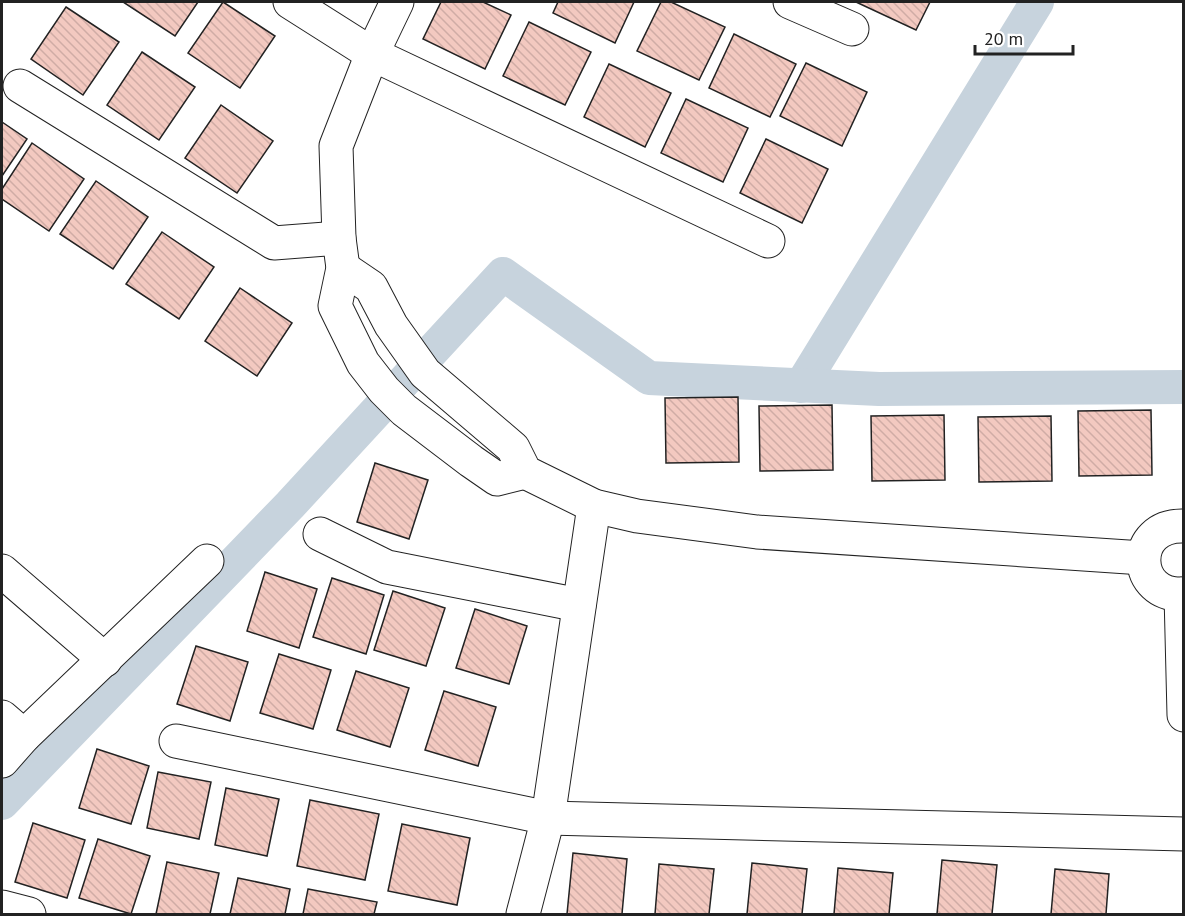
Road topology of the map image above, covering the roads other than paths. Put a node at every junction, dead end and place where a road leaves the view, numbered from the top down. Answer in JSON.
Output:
{"nodes":[{"id":1,"x":290,"y":2,"type":"edge"},
{"id":2,"x":397,"y":2,"type":"edge"},
{"id":3,"x":790,"y":2,"type":"edge"},
{"id":4,"x":852,"y":29,"type":"dead end"},
{"id":5,"x":372,"y":54,"type":"junction"},
{"id":6,"x":20,"y":86,"type":"dead end"},
{"id":7,"x":768,"y":241,"type":"dead end"},
{"id":8,"x":341,"y":253,"type":"junction"},
{"id":9,"x":525,"y":472,"type":"junction"},
{"id":10,"x":594,"y":506,"type":"junction"},
{"id":11,"x":1184,"y":525,"type":"edge"},
{"id":12,"x":320,"y":534,"type":"dead end"},
{"id":13,"x":1143,"y":558,"type":"junction"},
{"id":14,"x":207,"y":561,"type":"dead end"},
{"id":15,"x":2,"y":571,"type":"edge"},
{"id":16,"x":1182,"y":594,"type":"edge"},
{"id":17,"x":579,"y":605,"type":"junction"},
{"id":18,"x":105,"y":660,"type":"junction"},
{"id":19,"x":1184,"y":715,"type":"edge"},
{"id":20,"x":13,"y":727,"type":"edge"},
{"id":21,"x":176,"y":741,"type":"dead end"},
{"id":22,"x":2,"y":761,"type":"edge"},
{"id":23,"x":548,"y":818,"type":"junction"},
{"id":24,"x":1184,"y":834,"type":"edge"},
{"id":25,"x":2,"y":907,"type":"edge"},
{"id":26,"x":29,"y":915,"type":"edge"},
{"id":27,"x":523,"y":915,"type":"edge"}],
"edges":[{"from":1,"to":5,"type":"street"},
{"from":2,"to":5,"type":"street"},
{"from":3,"to":4,"type":"street"},
{"from":5,"to":7,"type":"street"},
{"from":5,"to":8,"type":"street"},
{"from":6,"to":8,"type":"street"},
{"from":8,"to":9,"type":"street"},
{"from":8,"to":9,"type":"street"},
{"from":9,"to":10,"type":"street"},
{"from":10,"to":13,"type":"street"},
{"from":10,"to":17,"type":"street"},
{"from":11,"to":13,"type":"street"},
{"from":12,"to":17,"type":"street"},
{"from":13,"to":16,"type":"street"},
{"from":14,"to":18,"type":"street"},
{"from":15,"to":18,"type":"street"},
{"from":16,"to":19,"type":"street"},
{"from":17,"to":23,"type":"street"},
{"from":18,"to":20,"type":"street"},
{"from":20,"to":22,"type":"street"},
{"from":21,"to":23,"type":"street"},
{"from":23,"to":24,"type":"street"},
{"from":23,"to":27,"type":"street"},
{"from":25,"to":26,"type":"street"}]}
